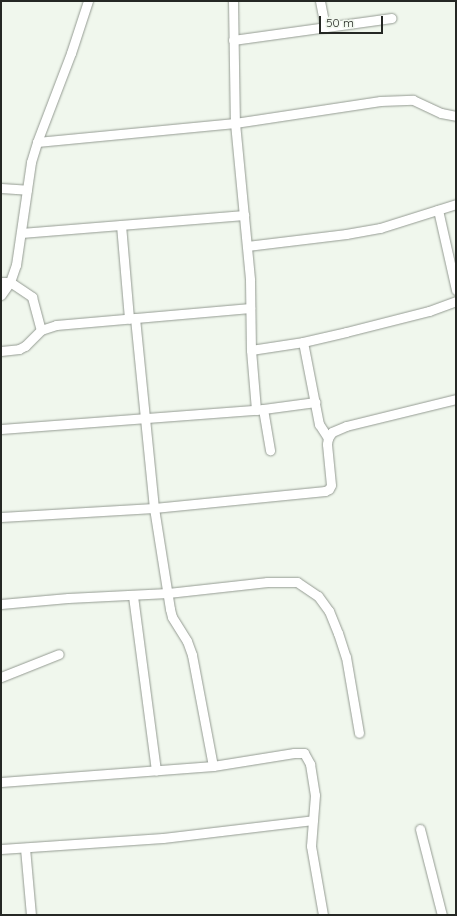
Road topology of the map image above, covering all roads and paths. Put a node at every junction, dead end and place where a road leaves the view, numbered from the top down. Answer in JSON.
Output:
{"nodes":[{"id":1,"x":88,"y":1,"type":"edge"},
{"id":2,"x":233,"y":1,"type":"edge"},
{"id":3,"x":320,"y":1,"type":"edge"},
{"id":4,"x":391,"y":18,"type":"dead end"},
{"id":5,"x":325,"y":26,"type":"junction"},
{"id":6,"x":233,"y":40,"type":"junction"},
{"id":7,"x":456,"y":116,"type":"edge"},
{"id":8,"x":235,"y":123,"type":"junction"},
{"id":9,"x":37,"y":142,"type":"junction"},
{"id":10,"x":1,"y":188,"type":"edge"},
{"id":11,"x":27,"y":190,"type":"junction"},
{"id":12,"x":456,"y":204,"type":"edge"},
{"id":13,"x":438,"y":210,"type":"junction"},
{"id":14,"x":244,"y":215,"type":"junction"},
{"id":15,"x":121,"y":225,"type":"junction"},
{"id":16,"x":21,"y":233,"type":"junction"},
{"id":17,"x":247,"y":246,"type":"junction"},
{"id":18,"x":5,"y":282,"type":"edge"},
{"id":19,"x":456,"y":290,"type":"edge"},
{"id":20,"x":1,"y":295,"type":"edge"},
{"id":21,"x":456,"y":301,"type":"edge"},
{"id":22,"x":250,"y":308,"type":"junction"},
{"id":23,"x":132,"y":319,"type":"junction"},
{"id":24,"x":42,"y":330,"type":"junction"},
{"id":25,"x":304,"y":342,"type":"junction"},
{"id":26,"x":251,"y":350,"type":"junction"},
{"id":27,"x":1,"y":351,"type":"edge"},
{"id":28,"x":456,"y":399,"type":"edge"},
{"id":29,"x":315,"y":402,"type":"junction"},
{"id":30,"x":259,"y":410,"type":"junction"},
{"id":31,"x":145,"y":418,"type":"junction"},
{"id":32,"x":1,"y":429,"type":"edge"},
{"id":33,"x":328,"y":438,"type":"junction"},
{"id":34,"x":270,"y":450,"type":"dead end"},
{"id":35,"x":154,"y":508,"type":"junction"},
{"id":36,"x":1,"y":517,"type":"edge"},
{"id":37,"x":168,"y":593,"type":"junction"},
{"id":38,"x":133,"y":596,"type":"junction"},
{"id":39,"x":1,"y":604,"type":"edge"},
{"id":40,"x":59,"y":654,"type":"dead end"},
{"id":41,"x":1,"y":677,"type":"edge"},
{"id":42,"x":359,"y":733,"type":"dead end"},
{"id":43,"x":213,"y":766,"type":"junction"},
{"id":44,"x":156,"y":770,"type":"junction"},
{"id":45,"x":1,"y":782,"type":"edge"},
{"id":46,"x":313,"y":820,"type":"junction"},
{"id":47,"x":420,"y":829,"type":"dead end"},
{"id":48,"x":25,"y":848,"type":"junction"},
{"id":49,"x":1,"y":849,"type":"edge"},
{"id":50,"x":31,"y":915,"type":"edge"},
{"id":51,"x":323,"y":915,"type":"edge"},
{"id":52,"x":442,"y":915,"type":"edge"}],
"edges":[{"from":1,"to":9,"type":"street"},
{"from":2,"to":6,"type":"street"},
{"from":3,"to":5,"type":"street"},
{"from":4,"to":5,"type":"street"},
{"from":5,"to":6,"type":"street"},
{"from":6,"to":8,"type":"street"},
{"from":7,"to":8,"type":"street"},
{"from":8,"to":9,"type":"street"},
{"from":8,"to":14,"type":"street"},
{"from":9,"to":11,"type":"street"},
{"from":10,"to":11,"type":"street"},
{"from":11,"to":16,"type":"street"},
{"from":12,"to":13,"type":"street"},
{"from":13,"to":17,"type":"street"},
{"from":13,"to":19,"type":"street"},
{"from":14,"to":15,"type":"street"},
{"from":14,"to":17,"type":"street"},
{"from":15,"to":16,"type":"street"},
{"from":15,"to":23,"type":"street"},
{"from":16,"to":18,"type":"street"},
{"from":17,"to":22,"type":"street"},
{"from":18,"to":20,"type":"street"},
{"from":18,"to":24,"type":"street"},
{"from":21,"to":25,"type":"street"},
{"from":22,"to":23,"type":"street"},
{"from":22,"to":26,"type":"street"},
{"from":23,"to":24,"type":"street"},
{"from":23,"to":31,"type":"street"},
{"from":24,"to":27,"type":"street"},
{"from":25,"to":26,"type":"street"},
{"from":25,"to":29,"type":"street"},
{"from":26,"to":30,"type":"street"},
{"from":28,"to":33,"type":"street"},
{"from":29,"to":30,"type":"street"},
{"from":29,"to":33,"type":"street"},
{"from":30,"to":31,"type":"street"},
{"from":30,"to":34,"type":"street"},
{"from":31,"to":32,"type":"street"},
{"from":31,"to":35,"type":"street"},
{"from":33,"to":35,"type":"street"},
{"from":35,"to":36,"type":"street"},
{"from":35,"to":37,"type":"street"},
{"from":37,"to":38,"type":"street"},
{"from":37,"to":42,"type":"street"},
{"from":37,"to":43,"type":"street"},
{"from":38,"to":39,"type":"street"},
{"from":38,"to":44,"type":"street"},
{"from":40,"to":41,"type":"street"},
{"from":43,"to":44,"type":"street"},
{"from":43,"to":46,"type":"street"},
{"from":44,"to":45,"type":"street"},
{"from":46,"to":48,"type":"street"},
{"from":46,"to":51,"type":"street"},
{"from":47,"to":52,"type":"street"},
{"from":48,"to":49,"type":"street"},
{"from":48,"to":50,"type":"street"}]}
